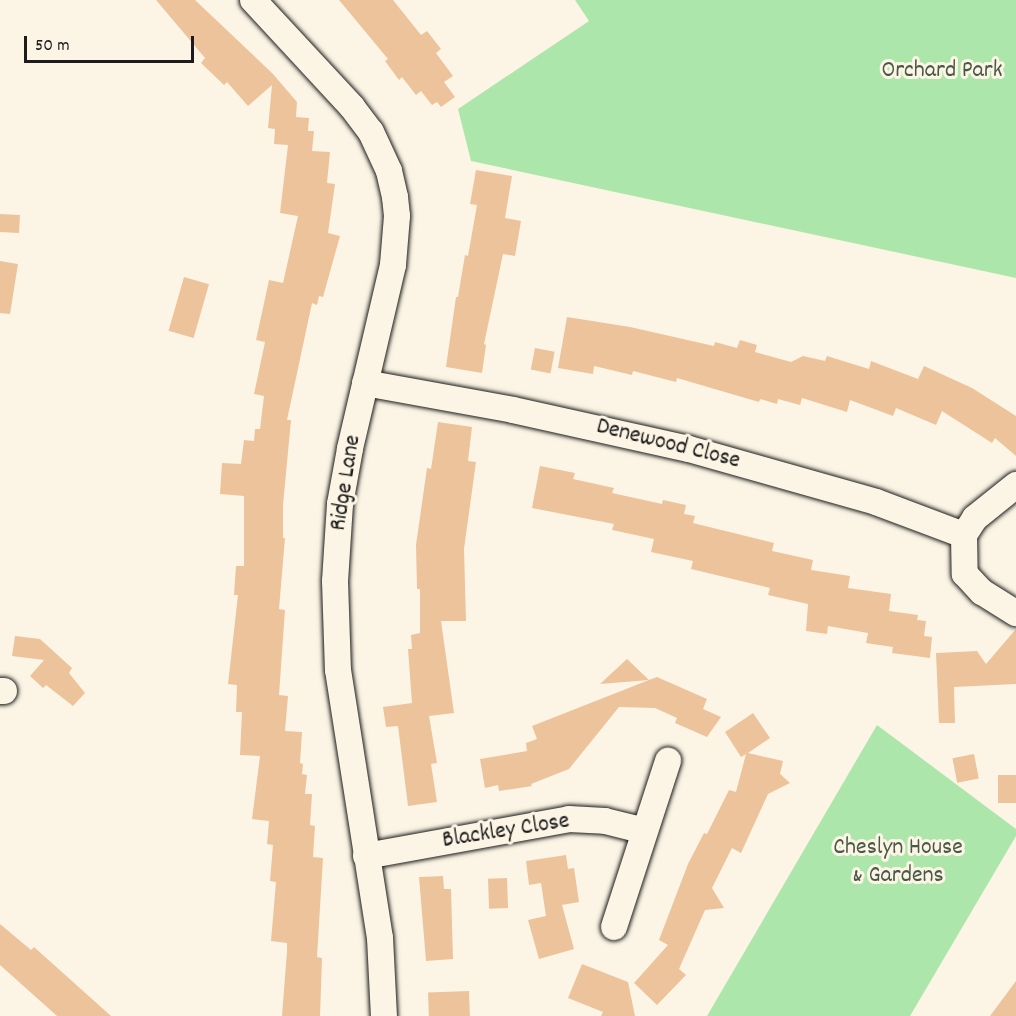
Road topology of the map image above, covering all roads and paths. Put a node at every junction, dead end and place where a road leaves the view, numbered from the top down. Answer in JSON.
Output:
{"nodes":[{"id":1,"x":253,"y":0,"type":"edge"},
{"id":2,"x":365,"y":383,"type":"junction"},
{"id":3,"x":1016,"y":485,"type":"edge"},
{"id":4,"x":964,"y":535,"type":"junction"},
{"id":5,"x":1016,"y":613,"type":"edge"},
{"id":6,"x":668,"y":761,"type":"dead end"},
{"id":7,"x":645,"y":831,"type":"junction"},
{"id":8,"x":366,"y":856,"type":"junction"},
{"id":9,"x":614,"y":927,"type":"dead end"},
{"id":10,"x":384,"y":1016,"type":"edge"}],
"edges":[{"from":1,"to":2,"type":"street","name":"Ridge Lane"},
{"from":2,"to":4,"type":"street","name":"Denewood Close"},
{"from":2,"to":8,"type":"street","name":"Ridge Lane"},
{"from":3,"to":4,"type":"street"},
{"from":4,"to":5,"type":"street"},
{"from":6,"to":7,"type":"street"},
{"from":7,"to":8,"type":"street","name":"Blackley Close"},
{"from":7,"to":9,"type":"street"},
{"from":8,"to":10,"type":"street","name":"Ridge Lane"}]}
